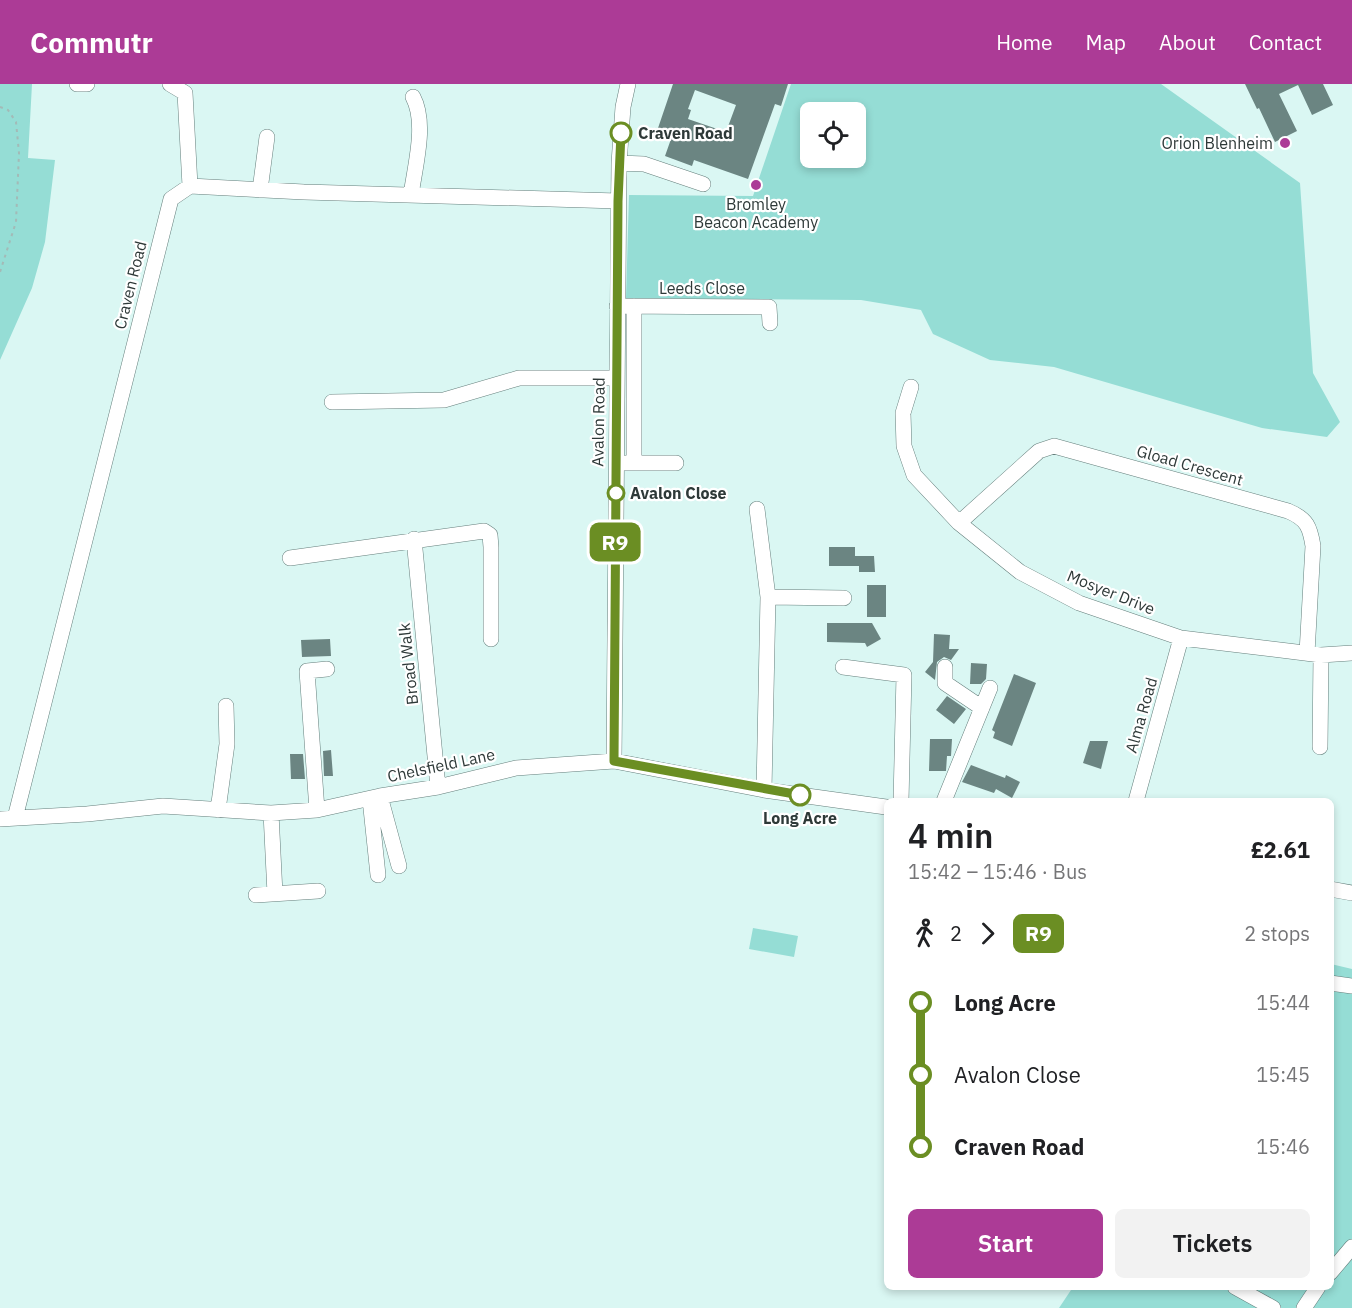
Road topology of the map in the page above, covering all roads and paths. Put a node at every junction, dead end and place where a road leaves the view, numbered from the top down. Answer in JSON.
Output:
{"nodes":[{"id":1,"x":77,"y":84,"type":"edge"},
{"id":2,"x":87,"y":84,"type":"edge"},
{"id":3,"x":170,"y":84,"type":"edge"},
{"id":4,"x":628,"y":84,"type":"edge"},
{"id":5,"x":413,"y":97,"type":"dead end"},
{"id":6,"x":0,"y":107,"type":"edge"},
{"id":7,"x":267,"y":137,"type":"dead end"},
{"id":8,"x":619,"y":163,"type":"junction"},
{"id":9,"x":703,"y":184,"type":"dead end"},
{"id":10,"x":190,"y":186,"type":"junction"},
{"id":11,"x":260,"y":190,"type":"junction"},
{"id":12,"x":411,"y":195,"type":"junction"},
{"id":13,"x":618,"y":201,"type":"junction"},
{"id":14,"x":0,"y":272,"type":"edge"},
{"id":15,"x":617,"y":306,"type":"junction"},
{"id":16,"x":634,"y":306,"type":"junction"},
{"id":17,"x":770,"y":323,"type":"dead end"},
{"id":18,"x":617,"y":378,"type":"junction"},
{"id":19,"x":911,"y":387,"type":"dead end"},
{"id":20,"x":332,"y":402,"type":"dead end"},
{"id":21,"x":634,"y":463,"type":"junction"},
{"id":22,"x":676,"y":463,"type":"dead end"},
{"id":23,"x":616,"y":464,"type":"junction"},
{"id":24,"x":757,"y":509,"type":"dead end"},
{"id":25,"x":959,"y":524,"type":"junction"},
{"id":26,"x":414,"y":539,"type":"junction"},
{"id":27,"x":290,"y":558,"type":"dead end"},
{"id":28,"x":768,"y":597,"type":"junction"},
{"id":29,"x":844,"y":598,"type":"dead end"},
{"id":30,"x":491,"y":639,"type":"dead end"},
{"id":31,"x":1181,"y":639,"type":"junction"},
{"id":32,"x":1352,"y":653,"type":"edge"},
{"id":33,"x":1314,"y":654,"type":"junction"},
{"id":34,"x":843,"y":667,"type":"dead end"},
{"id":35,"x":945,"y":667,"type":"dead end"},
{"id":36,"x":327,"y":669,"type":"dead end"},
{"id":37,"x":990,"y":688,"type":"dead end"},
{"id":38,"x":226,"y":706,"type":"dead end"},
{"id":39,"x":982,"y":708,"type":"junction"},
{"id":40,"x":1320,"y":747,"type":"dead end"},
{"id":41,"x":614,"y":761,"type":"junction"},
{"id":42,"x":438,"y":786,"type":"junction"},
{"id":43,"x":764,"y":790,"type":"junction"},
{"id":44,"x":375,"y":798,"type":"junction"},
{"id":45,"x":901,"y":798,"type":"edge"},
{"id":46,"x":945,"y":798,"type":"edge"},
{"id":47,"x":1137,"y":798,"type":"edge"},
{"id":48,"x":884,"y":807,"type":"edge"},
{"id":49,"x":218,"y":810,"type":"junction"},
{"id":50,"x":317,"y":810,"type":"junction"},
{"id":51,"x":271,"y":813,"type":"junction"},
{"id":52,"x":8,"y":818,"type":"edge"},
{"id":53,"x":399,"y":866,"type":"dead end"},
{"id":54,"x":378,"y":875,"type":"dead end"},
{"id":55,"x":1334,"y":890,"type":"edge"},
{"id":56,"x":318,"y":891,"type":"dead end"},
{"id":57,"x":1352,"y":893,"type":"edge"},
{"id":58,"x":275,"y":894,"type":"junction"},
{"id":59,"x":256,"y":895,"type":"dead end"},
{"id":60,"x":1334,"y":984,"type":"edge"},
{"id":61,"x":1352,"y":986,"type":"edge"},
{"id":62,"x":1352,"y":1247,"type":"edge"},
{"id":63,"x":1334,"y":1268,"type":"edge"},
{"id":64,"x":1240,"y":1290,"type":"edge"},
{"id":65,"x":1316,"y":1290,"type":"edge"},
{"id":66,"x":1273,"y":1308,"type":"edge"},
{"id":67,"x":1304,"y":1308,"type":"edge"}],
"edges":[{"from":1,"to":2,"type":"street"},
{"from":3,"to":10,"type":"street"},
{"from":4,"to":8,"type":"street","name":"Avalon Road"},
{"from":5,"to":12,"type":"street"},
{"from":6,"to":14,"type":"path"},
{"from":7,"to":11,"type":"street"},
{"from":8,"to":9,"type":"street"},
{"from":8,"to":13,"type":"street","name":"Avalon Road"},
{"from":10,"to":11,"type":"street"},
{"from":10,"to":52,"type":"street","name":"Craven Road"},
{"from":11,"to":12,"type":"street"},
{"from":12,"to":13,"type":"street"},
{"from":13,"to":15,"type":"street","name":"Avalon Road"},
{"from":15,"to":16,"type":"street","name":"Leeds Close"},
{"from":15,"to":18,"type":"street","name":"Avalon Road"},
{"from":16,"to":17,"type":"street","name":"Leeds Close"},
{"from":16,"to":21,"type":"street"},
{"from":18,"to":20,"type":"street"},
{"from":18,"to":23,"type":"street","name":"Avalon Road"},
{"from":19,"to":25,"type":"street","name":"Mosyer Drive"},
{"from":21,"to":22,"type":"street"},
{"from":21,"to":23,"type":"street"},
{"from":23,"to":41,"type":"street","name":"Avalon Road"},
{"from":24,"to":28,"type":"street"},
{"from":25,"to":31,"type":"street","name":"Mosyer Drive"},
{"from":25,"to":33,"type":"street","name":"Gload Crescent"},
{"from":26,"to":27,"type":"street"},
{"from":26,"to":30,"type":"street"},
{"from":26,"to":42,"type":"street","name":"Broad Walk"},
{"from":28,"to":29,"type":"street"},
{"from":28,"to":43,"type":"street"},
{"from":31,"to":33,"type":"street","name":"Mosyer Drive"},
{"from":31,"to":47,"type":"street","name":"Alma Road"},
{"from":32,"to":33,"type":"street","name":"Mosyer Drive"},
{"from":33,"to":40,"type":"street"},
{"from":34,"to":45,"type":"street"},
{"from":35,"to":39,"type":"street"},
{"from":36,"to":50,"type":"street"},
{"from":37,"to":39,"type":"street"},
{"from":38,"to":49,"type":"street"},
{"from":39,"to":46,"type":"street"},
{"from":41,"to":42,"type":"street","name":"Chelsfield Lane"},
{"from":41,"to":43,"type":"street","name":"Chelsfield Lane"},
{"from":42,"to":44,"type":"street","name":"Chelsfield Lane"},
{"from":43,"to":48,"type":"street","name":"Chelsfield Lane"},
{"from":44,"to":50,"type":"street","name":"Chelsfield Lane"},
{"from":44,"to":53,"type":"street"},
{"from":44,"to":54,"type":"street"},
{"from":49,"to":51,"type":"street","name":"Chelsfield Lane"},
{"from":49,"to":52,"type":"street","name":"Chelsfield Lane"},
{"from":50,"to":51,"type":"street","name":"Chelsfield Lane"},
{"from":51,"to":58,"type":"street"},
{"from":55,"to":57,"type":"street"},
{"from":56,"to":58,"type":"street"},
{"from":58,"to":59,"type":"street"},
{"from":60,"to":61,"type":"street"},
{"from":62,"to":63,"type":"street"},
{"from":64,"to":66,"type":"street"},
{"from":65,"to":67,"type":"street"}]}
